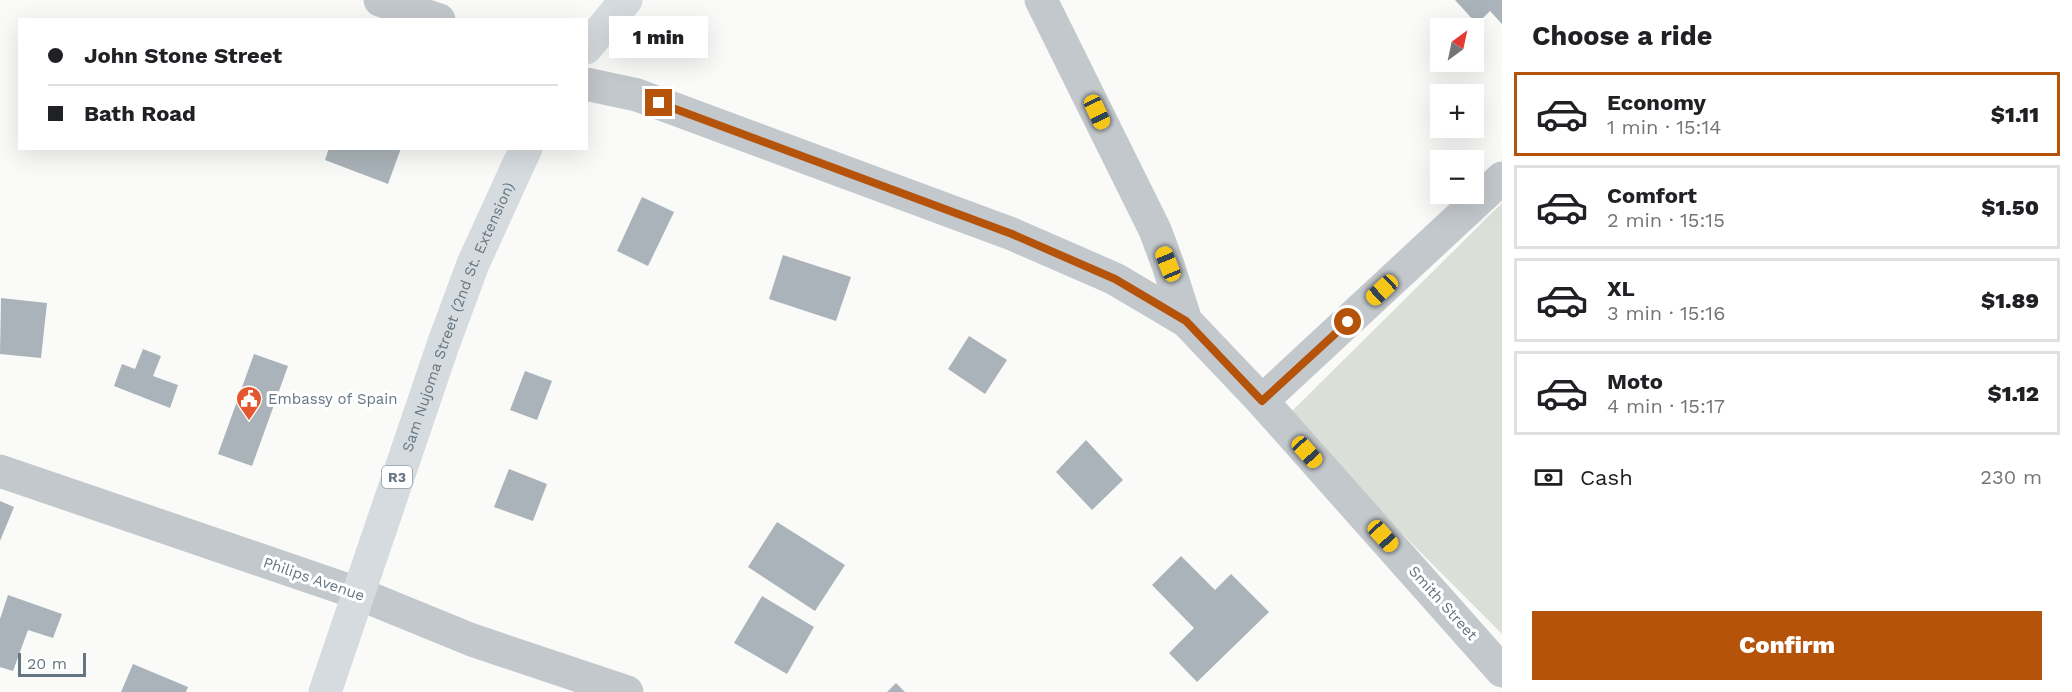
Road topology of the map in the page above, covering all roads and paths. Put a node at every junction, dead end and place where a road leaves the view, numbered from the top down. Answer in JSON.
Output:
{"nodes":[{"id":1,"x":380,"y":0,"type":"edge"},
{"id":2,"x":626,"y":0,"type":"edge"},
{"id":3,"x":1041,"y":0,"type":"edge"},
{"id":4,"x":434,"y":18,"type":"edge"},
{"id":5,"x":588,"y":46,"type":"edge"},
{"id":6,"x":588,"y":84,"type":"edge"},
{"id":7,"x":525,"y":150,"type":"edge"},
{"id":8,"x":1502,"y":178,"type":"edge"},
{"id":9,"x":1186,"y":321,"type":"junction"},
{"id":10,"x":1262,"y":401,"type":"junction"},
{"id":11,"x":0,"y":471,"type":"edge"},
{"id":12,"x":357,"y":593,"type":"junction"},
{"id":13,"x":1502,"y":671,"type":"edge"},
{"id":14,"x":325,"y":692,"type":"edge"},
{"id":15,"x":627,"y":692,"type":"edge"}],
"edges":[{"from":1,"to":4,"type":"street"},
{"from":2,"to":5,"type":"highway"},
{"from":3,"to":9,"type":"street"},
{"from":6,"to":9,"type":"street"},
{"from":7,"to":12,"type":"highway","name":"Sam Nujoma Street (2nd St. Extension)","number":"R3"},
{"from":8,"to":10,"type":"street"},
{"from":9,"to":10,"type":"street","name":"Smith Street"},
{"from":10,"to":13,"type":"street","name":"Smith Street"},
{"from":11,"to":12,"type":"street","name":"Philips Avenue"},
{"from":12,"to":14,"type":"highway","name":"Sam Nujoma Street (2nd St. Extension)","number":"R3"},
{"from":12,"to":15,"type":"street","name":"Philips Avenue"}]}
